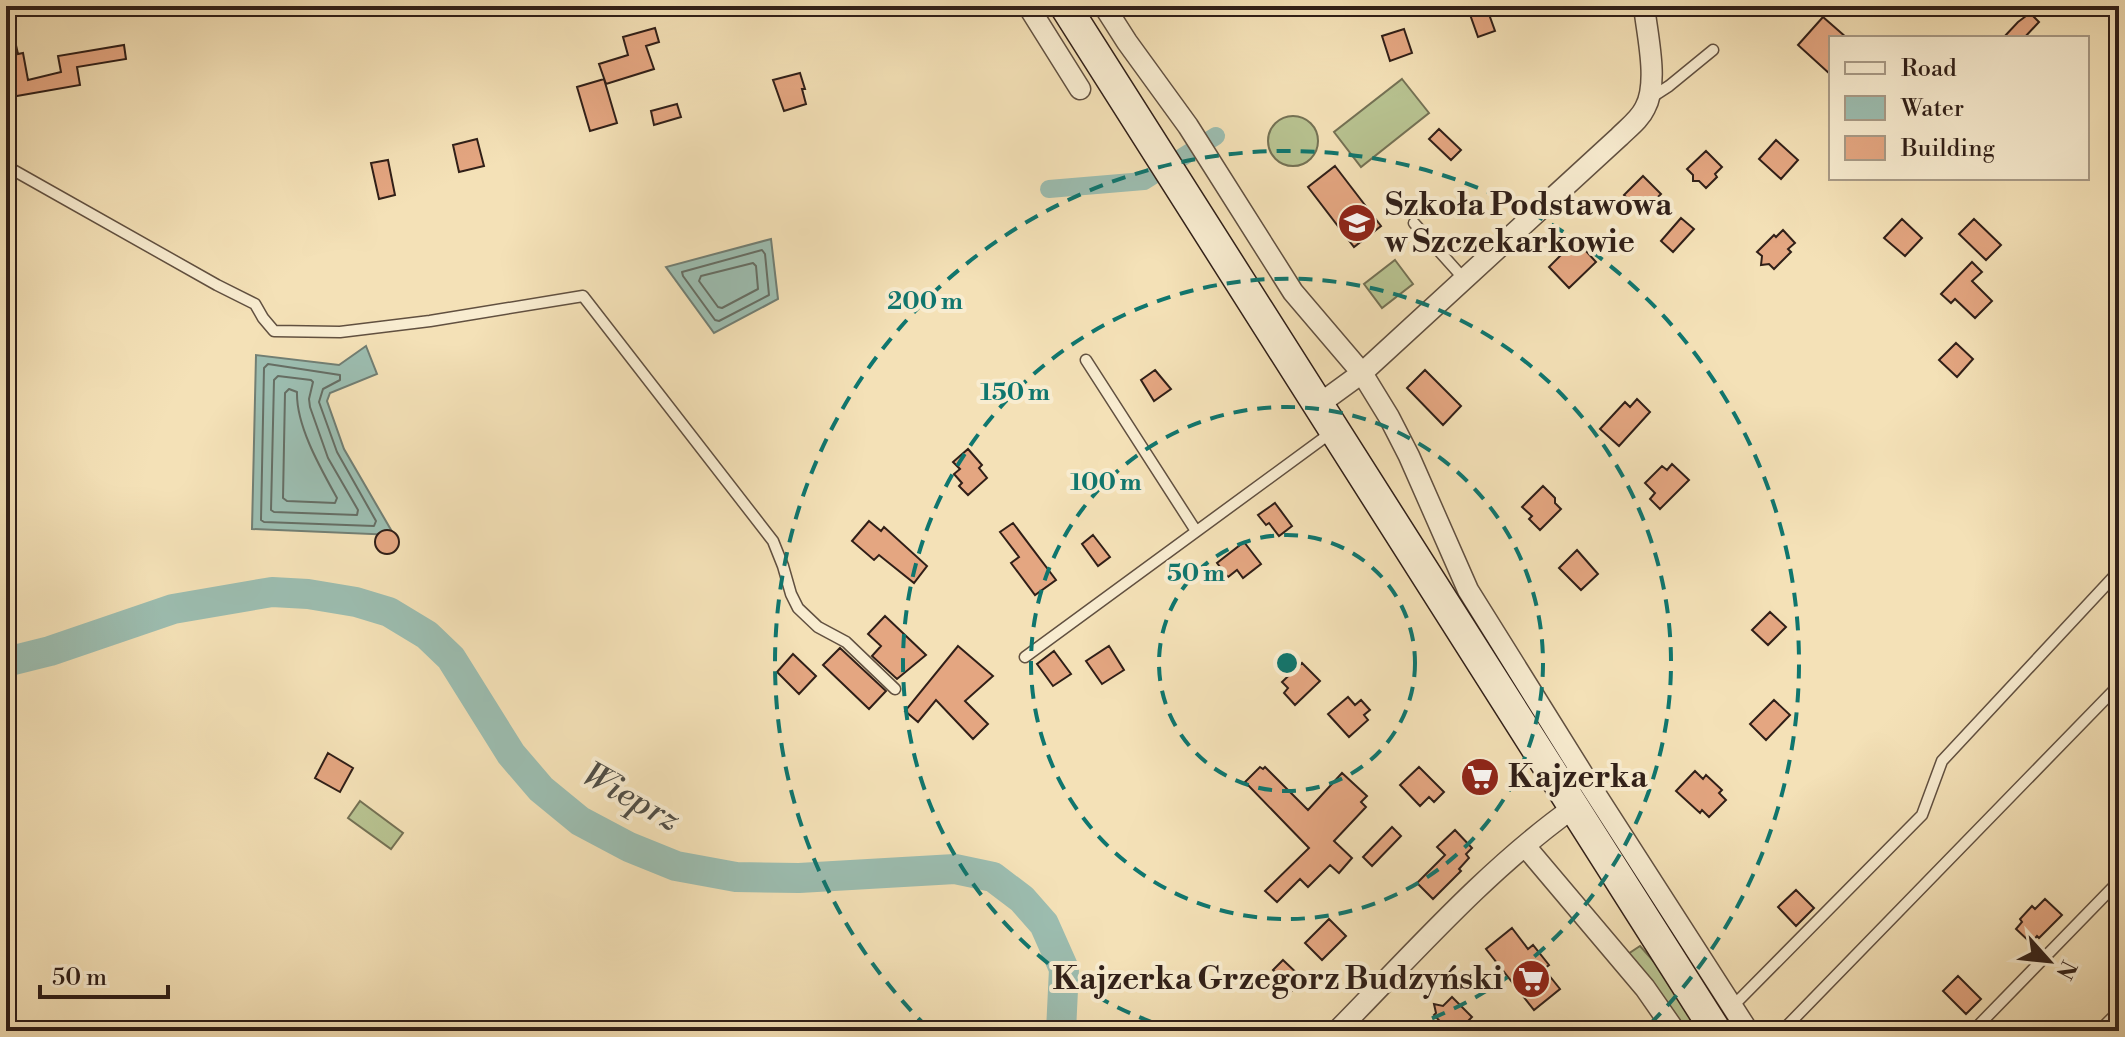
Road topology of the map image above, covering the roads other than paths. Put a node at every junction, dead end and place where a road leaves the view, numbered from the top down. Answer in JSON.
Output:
{"nodes":[{"id":1,"x":1028,"y":6,"type":"edge"},
{"id":2,"x":1065,"y":6,"type":"edge"},
{"id":3,"x":1104,"y":6,"type":"edge"},
{"id":4,"x":1644,"y":6,"type":"edge"},
{"id":5,"x":1713,"y":50,"type":"dead end"},
{"id":6,"x":1080,"y":89,"type":"dead end"},
{"id":7,"x":1650,"y":98,"type":"junction"},
{"id":8,"x":6,"y":166,"type":"edge"},
{"id":9,"x":1414,"y":223,"type":"dead end"},
{"id":10,"x":1465,"y":280,"type":"junction"},
{"id":11,"x":1086,"y":360,"type":"dead end"},
{"id":12,"x":1362,"y":373,"type":"junction"},
{"id":13,"x":1318,"y":405,"type":"junction"},
{"id":14,"x":1334,"y":431,"type":"junction"},
{"id":15,"x":1196,"y":531,"type":"junction"},
{"id":16,"x":2119,"y":571,"type":"edge"},
{"id":17,"x":1025,"y":657,"type":"dead end"},
{"id":18,"x":2119,"y":685,"type":"edge"},
{"id":19,"x":895,"y":689,"type":"dead end"},
{"id":20,"x":1573,"y":808,"type":"junction"},
{"id":21,"x":1525,"y":846,"type":"junction"},
{"id":22,"x":2119,"y":881,"type":"edge"},
{"id":23,"x":2119,"y":1011,"type":"edge"},
{"id":24,"x":1725,"y":1019,"type":"edge"},
{"id":25,"x":1337,"y":1031,"type":"edge"},
{"id":26,"x":1675,"y":1031,"type":"edge"},
{"id":27,"x":1748,"y":1031,"type":"edge"},
{"id":28,"x":1782,"y":1031,"type":"edge"},
{"id":29,"x":1973,"y":1031,"type":"edge"},
{"id":30,"x":2099,"y":1031,"type":"edge"}],
"edges":[{"from":1,"to":6,"type":"street"},
{"from":2,"to":13,"type":"main road"},
{"from":3,"to":12,"type":"street"},
{"from":4,"to":7,"type":"street"},
{"from":5,"to":7,"type":"lane"},
{"from":7,"to":10,"type":"street"},
{"from":8,"to":19,"type":"lane"},
{"from":9,"to":10,"type":"lane"},
{"from":10,"to":12,"type":"street"},
{"from":11,"to":15,"type":"lane"},
{"from":12,"to":13,"type":"street"},
{"from":12,"to":24,"type":"street"},
{"from":13,"to":14,"type":"main road"},
{"from":14,"to":15,"type":"lane"},
{"from":14,"to":20,"type":"main road"},
{"from":15,"to":17,"type":"lane"},
{"from":16,"to":24,"type":"lane"},
{"from":18,"to":28,"type":"lane"},
{"from":20,"to":21,"type":"street"},
{"from":20,"to":24,"type":"main road"},
{"from":21,"to":25,"type":"street"},
{"from":21,"to":26,"type":"street"},
{"from":22,"to":29,"type":"lane"},
{"from":23,"to":30,"type":"lane"},
{"from":24,"to":27,"type":"street"}]}
